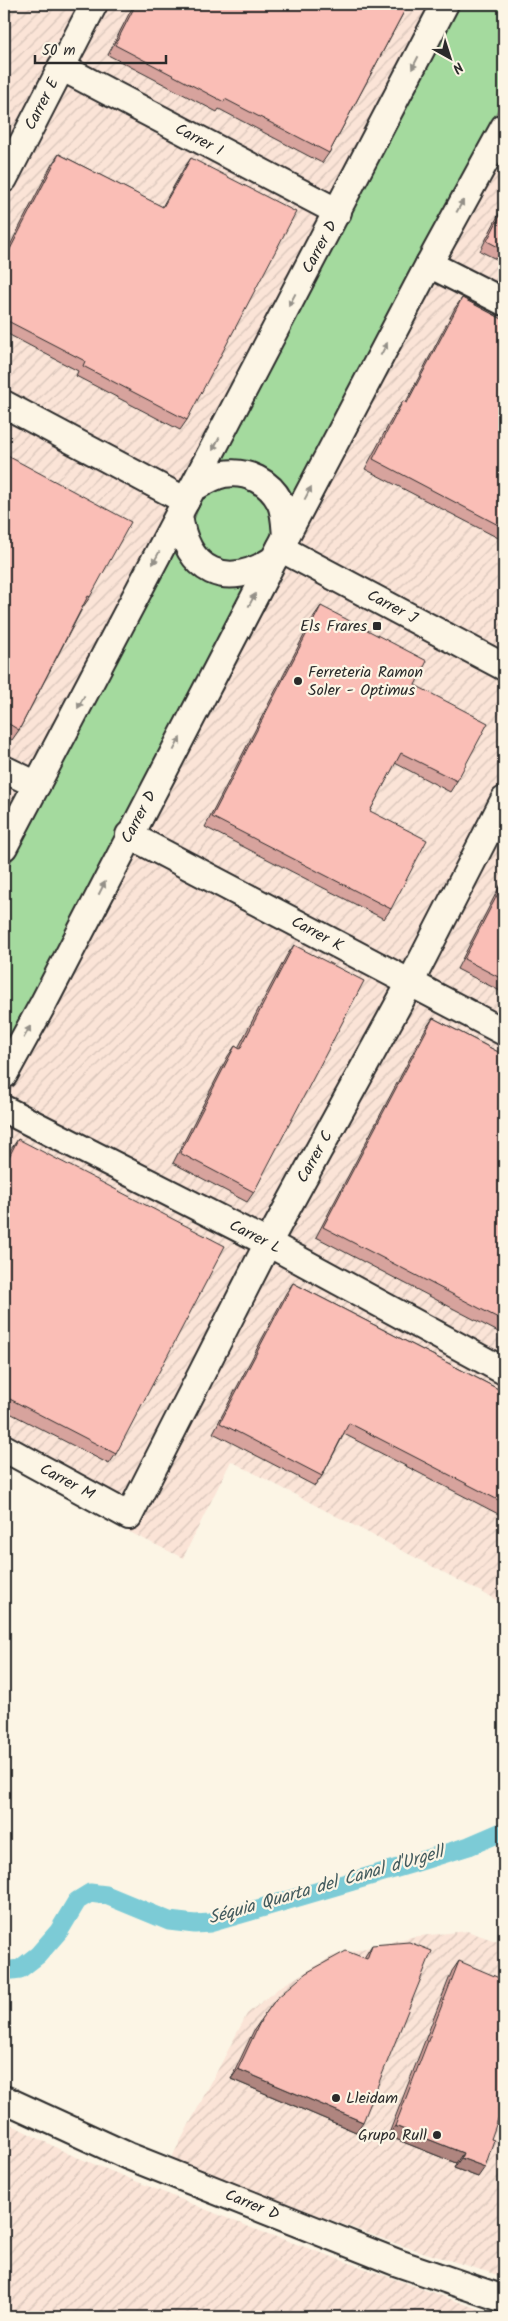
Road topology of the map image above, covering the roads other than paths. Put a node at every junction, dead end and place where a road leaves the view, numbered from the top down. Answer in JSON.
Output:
{"nodes":[{"id":1,"x":94,"y":4,"type":"edge"},
{"id":2,"x":446,"y":4,"type":"edge"},
{"id":3,"x":61,"y":67,"type":"junction"},
{"id":4,"x":504,"y":127,"type":"edge"},
{"id":5,"x":4,"y":179,"type":"edge"},
{"id":6,"x":338,"y":212,"type":"junction"},
{"id":7,"x":428,"y":264,"type":"junction"},
{"id":8,"x":504,"y":302,"type":"edge"},
{"id":9,"x":4,"y":404,"type":"edge"},
{"id":10,"x":186,"y":501,"type":"junction"},
{"id":11,"x":280,"y":548,"type":"junction"},
{"id":12,"x":504,"y":667,"type":"edge"},
{"id":13,"x":4,"y":769,"type":"edge"},
{"id":14,"x":37,"y":785,"type":"junction"},
{"id":15,"x":504,"y":800,"type":"edge"},
{"id":16,"x":129,"y":835,"type":"junction"},
{"id":17,"x":4,"y":847,"type":"edge"},
{"id":18,"x":410,"y":983,"type":"junction"},
{"id":19,"x":504,"y":1032,"type":"edge"},
{"id":20,"x":4,"y":1075,"type":"edge"},
{"id":21,"x":4,"y":1109,"type":"edge"},
{"id":22,"x":268,"y":1243,"type":"junction"},
{"id":23,"x":504,"y":1371,"type":"edge"},
{"id":24,"x":4,"y":1448,"type":"edge"},
{"id":25,"x":130,"y":1516,"type":"joint"},
{"id":26,"x":4,"y":2099,"type":"edge"},
{"id":27,"x":504,"y":2299,"type":"edge"}],
"edges":[{"from":1,"to":3,"type":"street","name":"Carrer E"},
{"from":2,"to":6,"type":"street","name":"Carrer D","one_way":true},
{"from":3,"to":5,"type":"street","name":"Carrer E"},
{"from":3,"to":6,"type":"street","name":"Carrer I"},
{"from":7,"to":4,"type":"street","name":"Carrer D","one_way":true},
{"from":6,"to":10,"type":"street","name":"Carrer D","one_way":true},
{"from":7,"to":8,"type":"street"},
{"from":11,"to":7,"type":"street","name":"Carrer D","one_way":true},
{"from":9,"to":10,"type":"street"},
{"from":10,"to":11,"type":"street"},
{"from":10,"to":11,"type":"street"},
{"from":10,"to":14,"type":"street","name":"Carrer D","one_way":true},
{"from":11,"to":12,"type":"street","name":"Carrer J"},
{"from":16,"to":11,"type":"street","name":"Carrer D","one_way":true},
{"from":13,"to":14,"type":"street"},
{"from":14,"to":17,"type":"street","name":"Carrer D"},
{"from":15,"to":18,"type":"street","name":"Carrer C"},
{"from":16,"to":18,"type":"street","name":"Carrer K"},
{"from":20,"to":16,"type":"street","name":"Carrer D","one_way":true},
{"from":18,"to":19,"type":"street","name":"Carrer K"},
{"from":18,"to":22,"type":"street","name":"Carrer C"},
{"from":21,"to":22,"type":"street","name":"Carrer L"},
{"from":22,"to":23,"type":"street","name":"Carrer L"},
{"from":22,"to":25,"type":"street","name":"Carrer C"},
{"from":24,"to":25,"type":"street","name":"Carrer M"},
{"from":26,"to":27,"type":"street","name":"Carrer D"}]}
